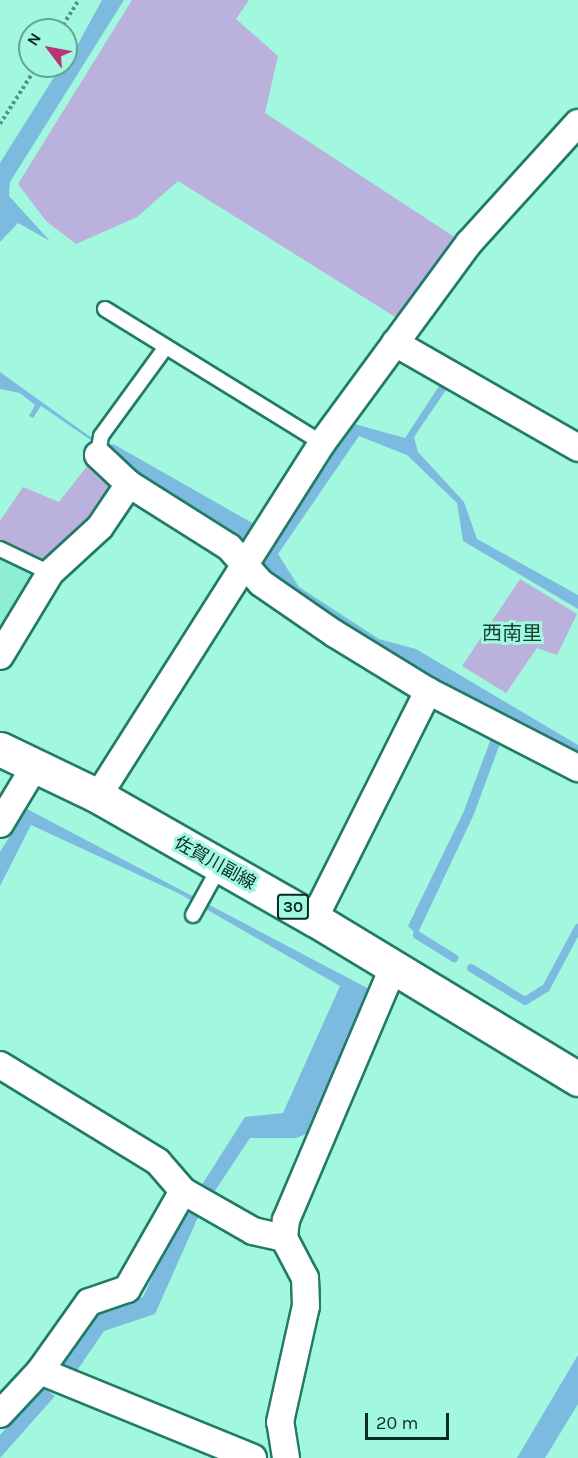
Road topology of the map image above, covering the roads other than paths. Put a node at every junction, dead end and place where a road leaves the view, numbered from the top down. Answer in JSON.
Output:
{"nodes":[{"id":1,"x":578,"y":123,"type":"edge"},
{"id":2,"x":568,"y":150,"type":"edge"},
{"id":3,"x":105,"y":309,"type":"dead end"},
{"id":4,"x":395,"y":344,"type":"junction"},
{"id":5,"x":166,"y":347,"type":"junction"},
{"id":6,"x":322,"y":443,"type":"junction"},
{"id":7,"x":100,"y":445,"type":"joint"},
{"id":8,"x":578,"y":448,"type":"edge"},
{"id":9,"x":129,"y":484,"type":"junction"},
{"id":10,"x":0,"y":549,"type":"edge"},
{"id":11,"x":244,"y":565,"type":"junction"},
{"id":12,"x":50,"y":573,"type":"junction"},
{"id":13,"x":0,"y":656,"type":"edge"},
{"id":14,"x":428,"y":691,"type":"junction"},
{"id":15,"x":0,"y":749,"type":"edge"},
{"id":16,"x":35,"y":766,"type":"junction"},
{"id":17,"x":578,"y":768,"type":"edge"},
{"id":18,"x":98,"y":796,"type":"junction"},
{"id":19,"x":0,"y":824,"type":"edge"},
{"id":20,"x":213,"y":879,"type":"junction"},
{"id":21,"x":193,"y":915,"type":"dead end"},
{"id":22,"x":314,"y":919,"type":"junction"},
{"id":23,"x":394,"y":965,"type":"junction"},
{"id":24,"x":0,"y":1065,"type":"edge"},
{"id":25,"x":578,"y":1079,"type":"edge"},
{"id":26,"x":183,"y":1191,"type":"junction"},
{"id":27,"x":284,"y":1238,"type":"junction"},
{"id":28,"x":40,"y":1371,"type":"junction"},
{"id":29,"x":0,"y":1414,"type":"edge"},
{"id":30,"x":253,"y":1458,"type":"edge"},
{"id":31,"x":286,"y":1458,"type":"edge"}],
"edges":[{"from":1,"to":2,"type":"street"},
{"from":2,"to":4,"type":"street"},
{"from":3,"to":5,"type":"lane"},
{"from":4,"to":6,"type":"street"},
{"from":4,"to":8,"type":"street"},
{"from":5,"to":6,"type":"lane"},
{"from":5,"to":7,"type":"lane"},
{"from":6,"to":11,"type":"street"},
{"from":7,"to":9,"type":"street"},
{"from":9,"to":11,"type":"street"},
{"from":9,"to":12,"type":"street"},
{"from":10,"to":12,"type":"lane"},
{"from":11,"to":14,"type":"street"},
{"from":11,"to":18,"type":"street"},
{"from":12,"to":13,"type":"street"},
{"from":14,"to":17,"type":"street"},
{"from":14,"to":22,"type":"street"},
{"from":15,"to":16,"type":"main road","name":"佐賀川副線","number":"30"},
{"from":16,"to":18,"type":"main road","name":"佐賀川副線","number":"30"},
{"from":16,"to":19,"type":"street"},
{"from":18,"to":20,"type":"main road","name":"佐賀川副線","number":"30"},
{"from":20,"to":21,"type":"lane"},
{"from":20,"to":22,"type":"main road","name":"佐賀川副線","number":"30"},
{"from":22,"to":23,"type":"main road","name":"佐賀川副線","number":"30"},
{"from":23,"to":25,"type":"main road","name":"佐賀川副線","number":"30"},
{"from":23,"to":27,"type":"street"},
{"from":24,"to":26,"type":"street"},
{"from":26,"to":27,"type":"street"},
{"from":26,"to":28,"type":"street"},
{"from":27,"to":31,"type":"street"},
{"from":28,"to":29,"type":"street"},
{"from":28,"to":30,"type":"street"}]}
